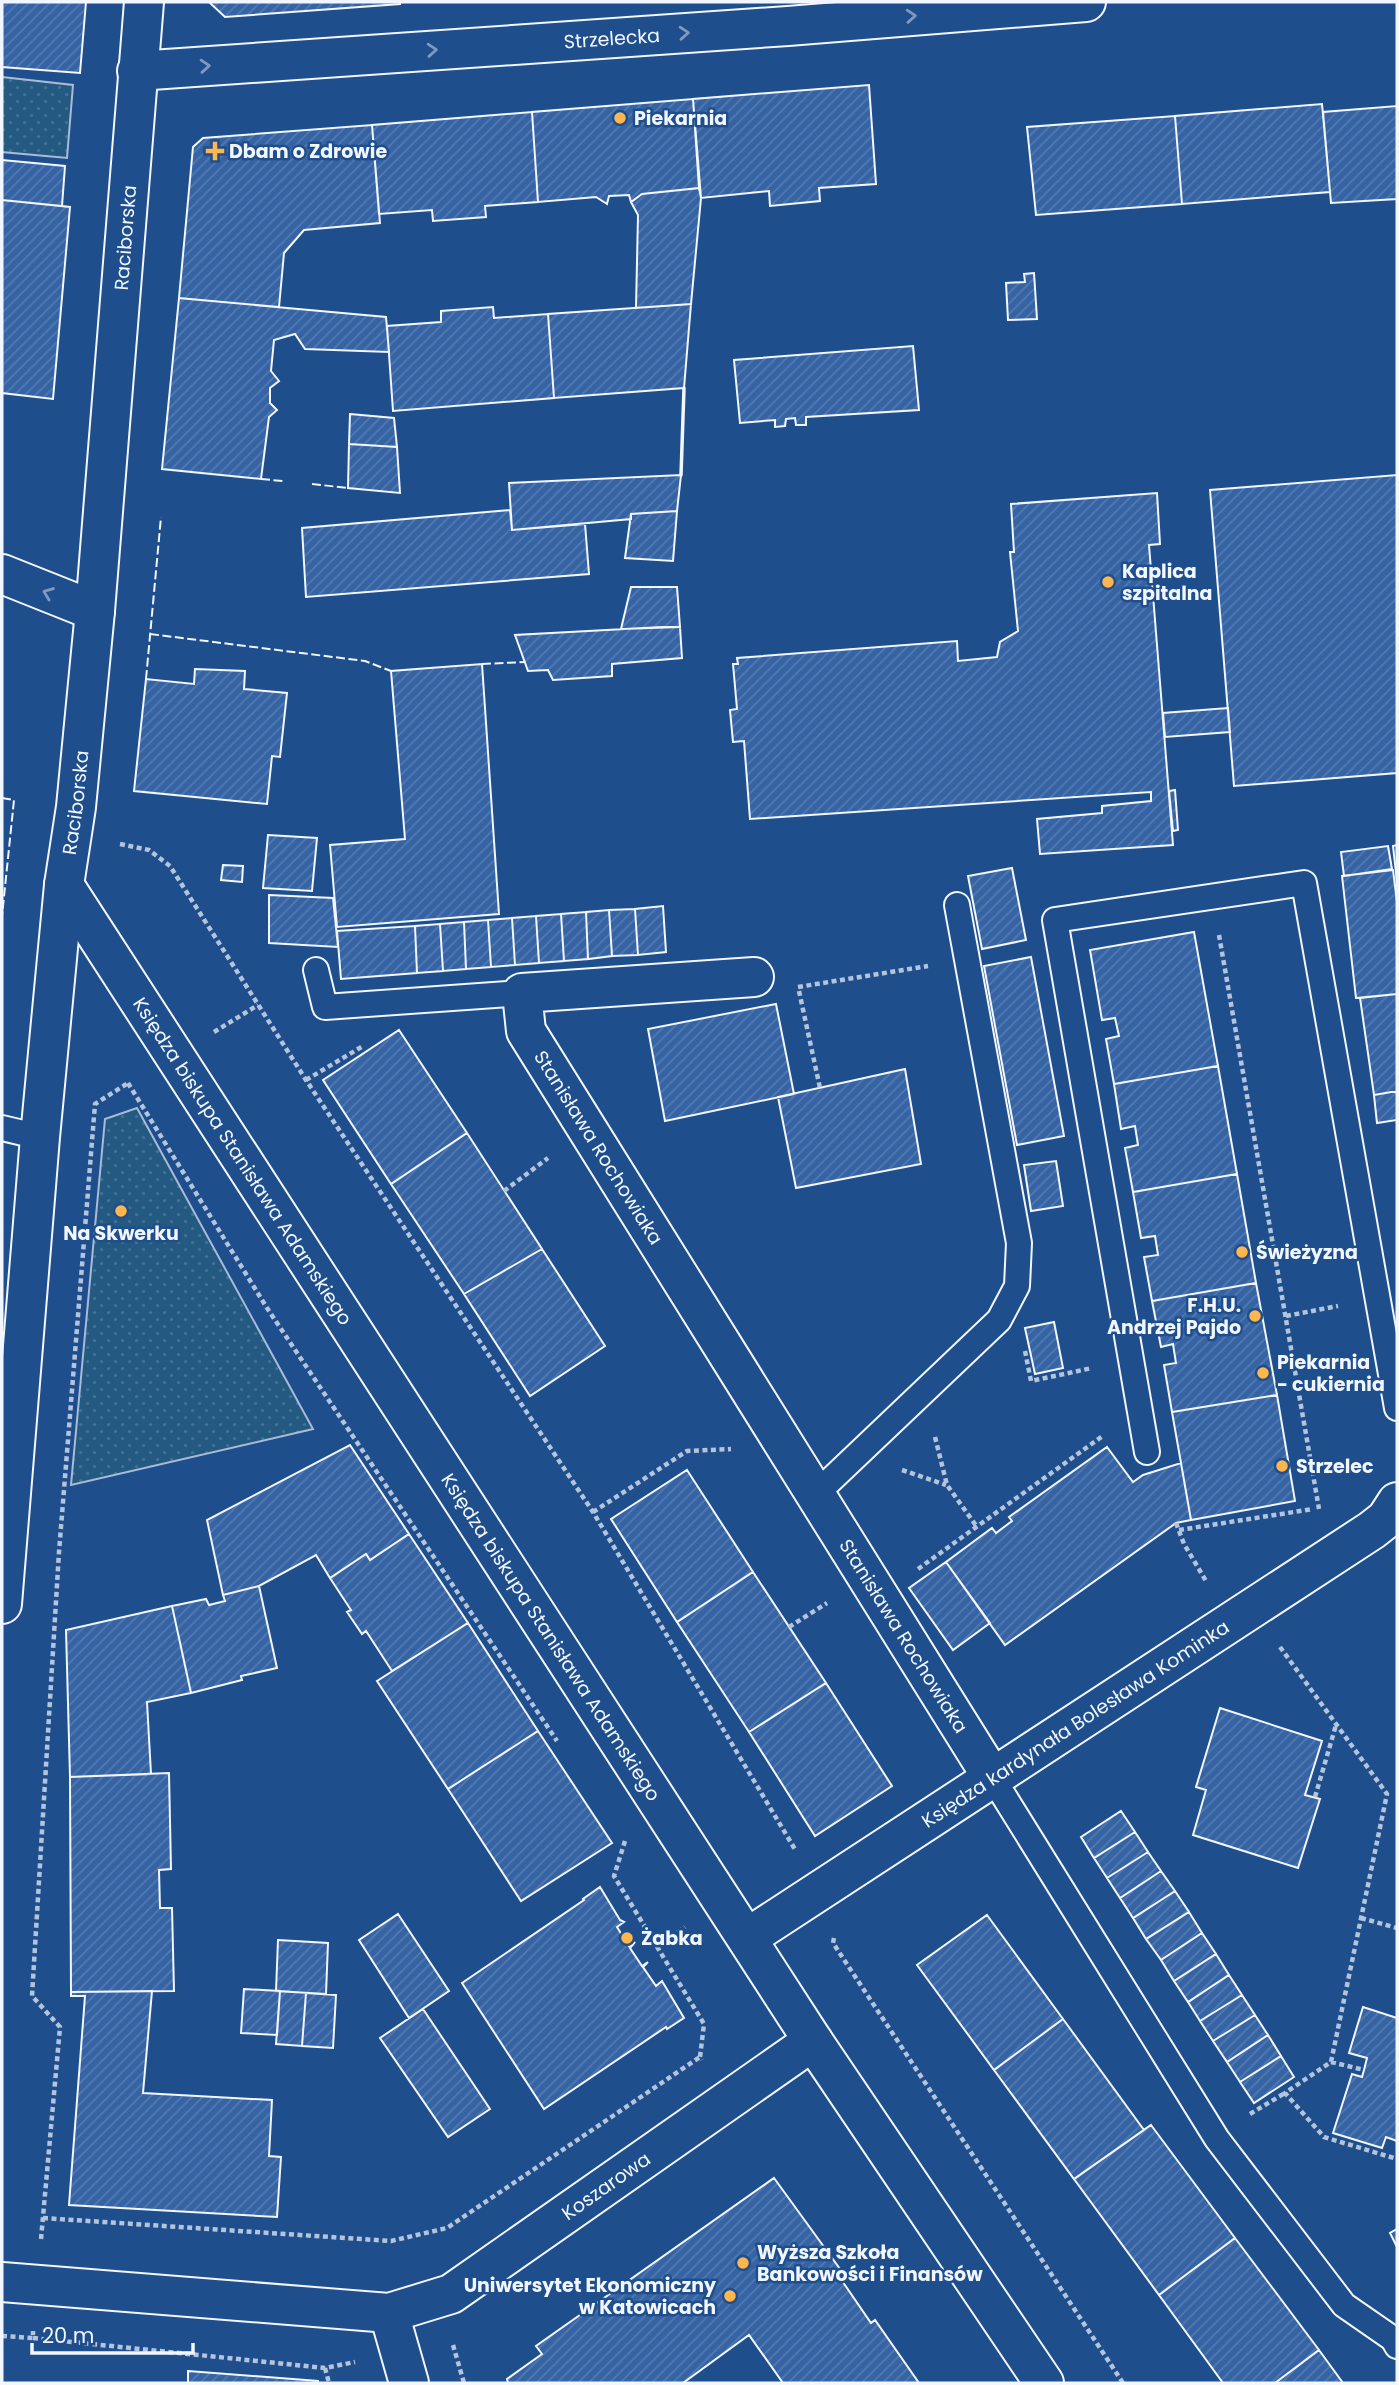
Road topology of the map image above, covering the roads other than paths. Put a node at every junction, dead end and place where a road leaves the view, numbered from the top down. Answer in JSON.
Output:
{"nodes":[{"id":1,"x":144,"y":2,"type":"edge"},
{"id":2,"x":1086,"y":2,"type":"edge"},
{"id":3,"x":787,"y":14,"type":"edge"},
{"id":4,"x":137,"y":71,"type":"junction"},
{"id":5,"x":2,"y":575,"type":"edge"},
{"id":6,"x":95,"y":611,"type":"junction"},
{"id":7,"x":64,"y":885,"type":"junction"},
{"id":8,"x":957,"y":905,"type":"dead end"},
{"id":9,"x":316,"y":970,"type":"dead end"},
{"id":10,"x":754,"y":977,"type":"road end"},
{"id":11,"x":522,"y":993,"type":"junction"},
{"id":12,"x":2,"y":1128,"type":"edge"},
{"id":13,"x":40,"y":1137,"type":"junction"},
{"id":14,"x":1397,"y":1408,"type":"edge"},
{"id":15,"x":1147,"y":1452,"type":"dead end"},
{"id":16,"x":816,"y":1494,"type":"junction"},
{"id":17,"x":1394,"y":1517,"type":"edge"},
{"id":18,"x":2,"y":1604,"type":"edge"},
{"id":19,"x":992,"y":1777,"type":"junction"},
{"id":20,"x":747,"y":1938,"type":"junction"},
{"id":21,"x":813,"y":2041,"type":"junction"},
{"id":22,"x":19,"y":2284,"type":"edge"},
{"id":23,"x":389,"y":2313,"type":"junction"},
{"id":24,"x":1397,"y":2346,"type":"edge"},
{"id":25,"x":404,"y":2368,"type":"edge"},
{"id":26,"x":1044,"y":2383,"type":"edge"}],
"edges":[{"from":1,"to":4,"type":"street","name":"Raciborska"},
{"from":3,"to":2,"type":"street","name":"Strzelecka","one_way":true},
{"from":4,"to":3,"type":"street","name":"Strzelecka","one_way":true},
{"from":4,"to":6,"type":"street","name":"Raciborska"},
{"from":6,"to":5,"type":"street","one_way":true},
{"from":6,"to":7,"type":"street","name":"Raciborska"},
{"from":7,"to":13,"type":"street","name":"Raciborska"},
{"from":7,"to":20,"type":"street","name":"Księdza biskupa Stanisława Adamskiego"},
{"from":8,"to":16,"type":"lane"},
{"from":9,"to":11,"type":"lane"},
{"from":10,"to":11,"type":"street"},
{"from":11,"to":16,"type":"street","name":"Stanisława Rochowiaka"},
{"from":12,"to":13,"type":"lane"},
{"from":13,"to":18,"type":"street","name":"Raciborska"},
{"from":14,"to":15,"type":"lane"},
{"from":16,"to":19,"type":"street","name":"Stanisława Rochowiaka"},
{"from":17,"to":19,"type":"street","name":"Księdza kardynała Bolesława Kominka"},
{"from":19,"to":20,"type":"street","name":"Księdza kardynała Bolesława Kominka"},
{"from":19,"to":24,"type":"lane"},
{"from":20,"to":21,"type":"street","name":"Księdza biskupa Stanisława Adamskiego"},
{"from":21,"to":23,"type":"street","name":"Koszarowa"},
{"from":21,"to":26,"type":"street","name":"Księdza biskupa Stanisława Adamskiego"},
{"from":22,"to":23,"type":"street","name":"Koszarowa"},
{"from":23,"to":25,"type":"street"}]}
